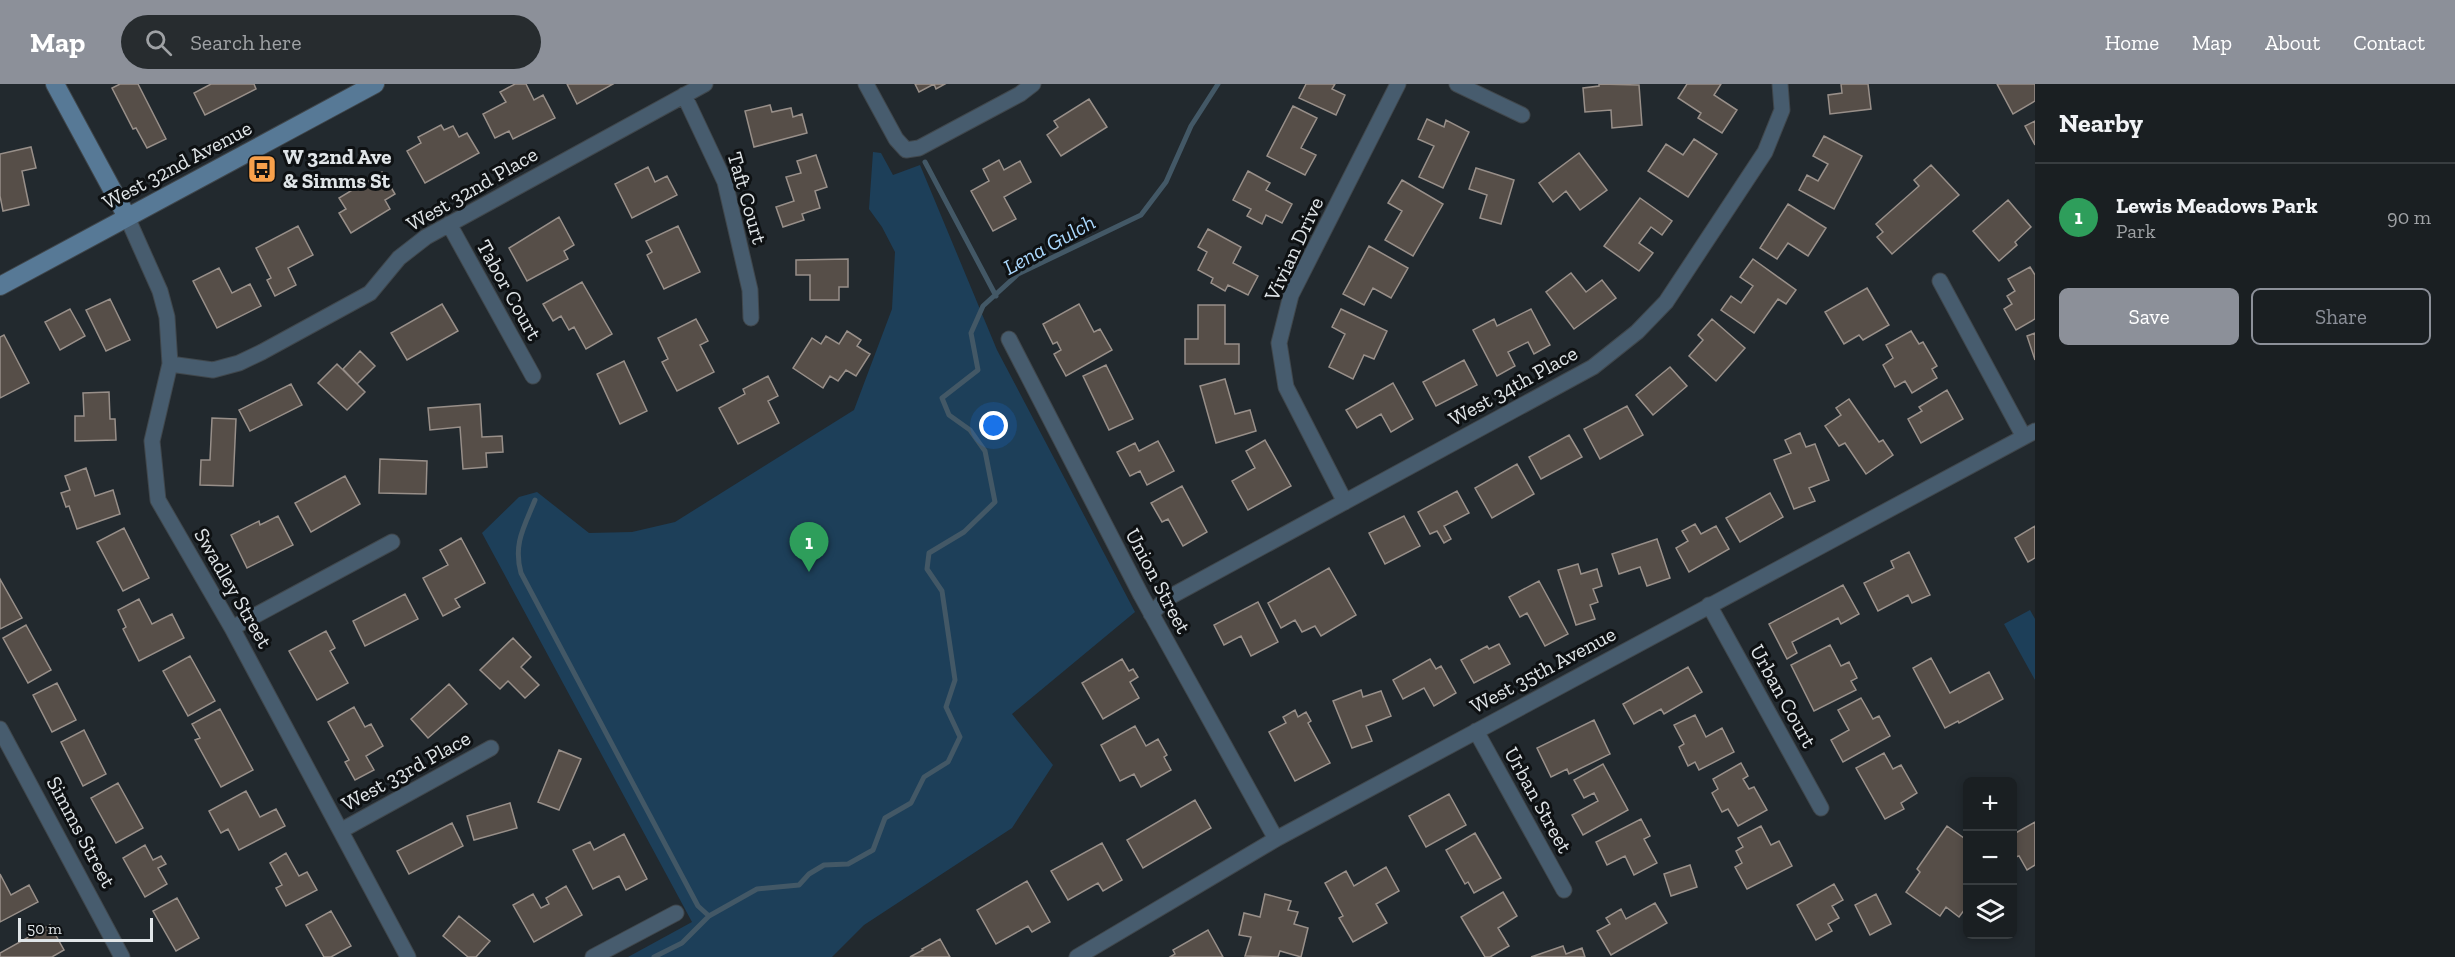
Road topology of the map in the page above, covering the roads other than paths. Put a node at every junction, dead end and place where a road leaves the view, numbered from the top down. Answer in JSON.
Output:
{"nodes":[{"id":1,"x":55,"y":84,"type":"edge"},
{"id":2,"x":375,"y":84,"type":"edge"},
{"id":3,"x":705,"y":84,"type":"edge"},
{"id":4,"x":866,"y":84,"type":"edge"},
{"id":5,"x":1033,"y":84,"type":"edge"},
{"id":6,"x":1398,"y":84,"type":"edge"},
{"id":7,"x":1457,"y":84,"type":"edge"},
{"id":8,"x":1780,"y":84,"type":"edge"},
{"id":9,"x":684,"y":95,"type":"junction"},
{"id":10,"x":1522,"y":115,"type":"dead end"},
{"id":11,"x":127,"y":217,"type":"junction"},
{"id":12,"x":448,"y":224,"type":"junction"},
{"id":13,"x":1940,"y":281,"type":"dead end"},
{"id":14,"x":0,"y":286,"type":"edge"},
{"id":15,"x":751,"y":318,"type":"dead end"},
{"id":16,"x":1009,"y":339,"type":"dead end"},
{"id":17,"x":170,"y":364,"type":"junction"},
{"id":18,"x":532,"y":376,"type":"dead end"},
{"id":19,"x":2029,"y":434,"type":"edge"},
{"id":20,"x":1346,"y":502,"type":"junction"},
{"id":21,"x":392,"y":542,"type":"dead end"},
{"id":22,"x":1709,"y":605,"type":"junction"},
{"id":23,"x":1151,"y":614,"type":"junction"},
{"id":24,"x":232,"y":628,"type":"junction"},
{"id":25,"x":0,"y":729,"type":"edge"},
{"id":26,"x":1476,"y":731,"type":"junction"},
{"id":27,"x":491,"y":748,"type":"dead end"},
{"id":28,"x":1821,"y":808,"type":"dead end"},
{"id":29,"x":342,"y":830,"type":"junction"},
{"id":30,"x":1276,"y":839,"type":"junction"},
{"id":31,"x":1564,"y":890,"type":"dead end"},
{"id":32,"x":676,"y":913,"type":"dead end"},
{"id":33,"x":122,"y":957,"type":"edge"},
{"id":34,"x":408,"y":957,"type":"edge"},
{"id":35,"x":593,"y":957,"type":"edge"},
{"id":36,"x":1077,"y":957,"type":"edge"}],
"edges":[{"from":1,"to":11,"type":"street"},
{"from":2,"to":11,"type":"street","name":"West 32nd Avenue"},
{"from":3,"to":9,"type":"street","name":"West 32nd Place"},
{"from":4,"to":5,"type":"street"},
{"from":6,"to":20,"type":"street","name":"Vivian Drive"},
{"from":7,"to":10,"type":"street"},
{"from":8,"to":20,"type":"street","name":"West 34th Place"},
{"from":9,"to":12,"type":"street","name":"West 32nd Place"},
{"from":9,"to":15,"type":"street","name":"Taft Court"},
{"from":11,"to":14,"type":"street","name":"West 32nd Avenue"},
{"from":11,"to":17,"type":"street","name":"Swadley Street"},
{"from":12,"to":17,"type":"street","name":"West 32nd Place"},
{"from":12,"to":18,"type":"street","name":"Tabor Court"},
{"from":13,"to":19,"type":"street"},
{"from":16,"to":23,"type":"street","name":"Union Street"},
{"from":17,"to":24,"type":"street","name":"Swadley Street"},
{"from":19,"to":22,"type":"street","name":"West 35th Avenue"},
{"from":20,"to":23,"type":"street","name":"West 34th Place"},
{"from":21,"to":24,"type":"street"},
{"from":22,"to":26,"type":"street","name":"West 35th Avenue"},
{"from":22,"to":28,"type":"street","name":"Urban Court"},
{"from":23,"to":30,"type":"street","name":"Union Street"},
{"from":24,"to":29,"type":"street","name":"Swadley Street"},
{"from":25,"to":33,"type":"street","name":"Simms Street"},
{"from":26,"to":30,"type":"street","name":"West 35th Avenue"},
{"from":26,"to":31,"type":"street","name":"Urban Street"},
{"from":27,"to":29,"type":"street","name":"West 33rd Place"},
{"from":29,"to":34,"type":"street","name":"Swadley Street"},
{"from":30,"to":36,"type":"street","name":"West 35th Avenue"},
{"from":32,"to":35,"type":"street"}]}
